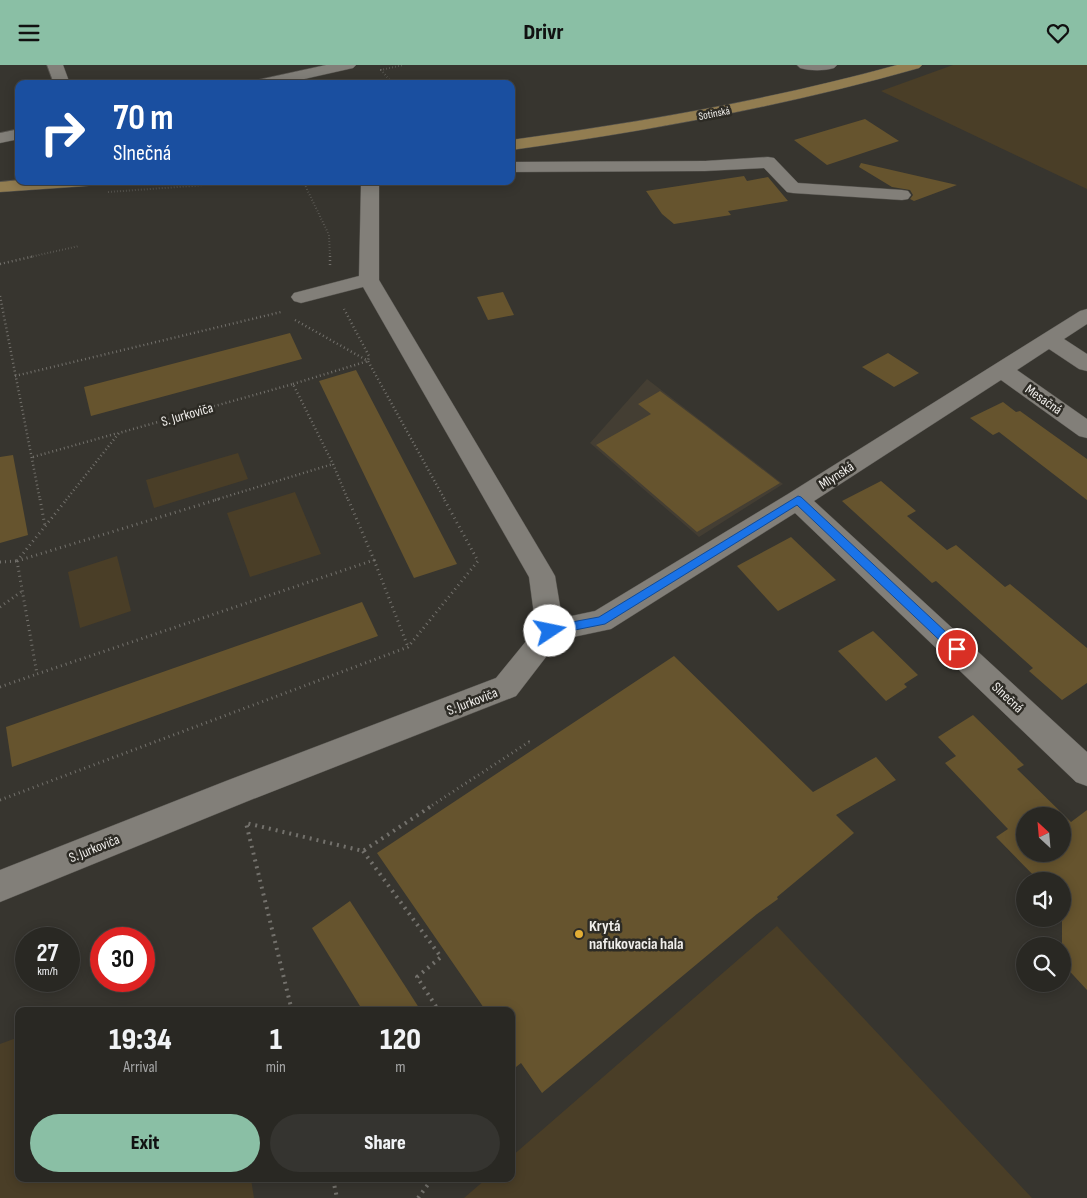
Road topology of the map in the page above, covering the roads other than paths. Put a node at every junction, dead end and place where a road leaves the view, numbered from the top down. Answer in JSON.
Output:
{"nodes":[{"id":1,"x":55,"y":65,"type":"edge"},
{"id":2,"x":348,"y":65,"type":"edge"},
{"id":3,"x":829,"y":65,"type":"edge"},
{"id":4,"x":914,"y":65,"type":"edge"},
{"id":5,"x":808,"y":66,"type":"edge"},
{"id":6,"x":297,"y":75,"type":"edge"},
{"id":7,"x":61,"y":80,"type":"edge"},
{"id":8,"x":276,"y":80,"type":"edge"},
{"id":9,"x":15,"y":135,"type":"edge"},
{"id":10,"x":0,"y":138,"type":"edge"},
{"id":11,"x":515,"y":144,"type":"edge"},
{"id":12,"x":515,"y":167,"type":"edge"},
{"id":13,"x":29,"y":185,"type":"edge"},
{"id":14,"x":370,"y":185,"type":"edge"},
{"id":15,"x":0,"y":187,"type":"edge"},
{"id":16,"x":902,"y":195,"type":"dead end"},
{"id":17,"x":369,"y":280,"type":"junction"},
{"id":18,"x":302,"y":297,"type":"dead end"},
{"id":19,"x":1087,"y":315,"type":"edge"},
{"id":20,"x":1049,"y":339,"type":"junction"},
{"id":21,"x":1087,"y":364,"type":"edge"},
{"id":22,"x":1001,"y":369,"type":"junction"},
{"id":23,"x":1087,"y":430,"type":"edge"},
{"id":24,"x":798,"y":500,"type":"junction"},
{"id":25,"x":550,"y":631,"type":"junction"},
{"id":26,"x":1087,"y":772,"type":"edge"},
{"id":27,"x":0,"y":886,"type":"edge"}],
"edges":[{"from":1,"to":7,"type":"street"},
{"from":2,"to":6,"type":"street"},
{"from":3,"to":5,"type":"street"},
{"from":4,"to":11,"type":"main road","name":"Sotinská"},
{"from":6,"to":8,"type":"street"},
{"from":9,"to":10,"type":"street"},
{"from":12,"to":16,"type":"street"},
{"from":13,"to":15,"type":"main road"},
{"from":14,"to":17,"type":"street"},
{"from":17,"to":18,"type":"street"},
{"from":17,"to":25,"type":"street"},
{"from":19,"to":20,"type":"street","name":"Mlynská"},
{"from":20,"to":21,"type":"street"},
{"from":20,"to":22,"type":"street","name":"Mlynská"},
{"from":22,"to":23,"type":"street","name":"Mesačná"},
{"from":22,"to":24,"type":"street","name":"Mlynská"},
{"from":24,"to":25,"type":"street","name":"Mlynská"},
{"from":24,"to":26,"type":"street","name":"Slnečná"},
{"from":25,"to":27,"type":"street","name":"S. Jurkoviča"}]}
